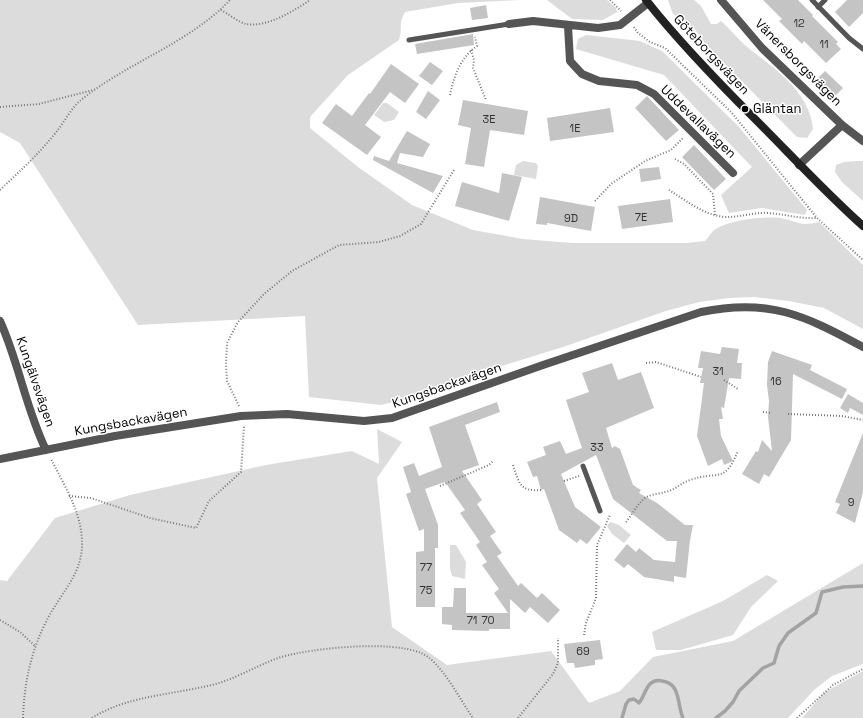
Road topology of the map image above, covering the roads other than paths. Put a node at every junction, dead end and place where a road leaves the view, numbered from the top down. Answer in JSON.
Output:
{"nodes":[{"id":1,"x":721,"y":0,"type":"edge"},
{"id":2,"x":812,"y":0,"type":"edge"},
{"id":3,"x":826,"y":0,"type":"edge"},
{"id":4,"x":647,"y":1,"type":"edge"},
{"id":5,"x":818,"y":7,"type":"junction"},
{"id":6,"x":509,"y":24,"type":"joint"},
{"id":7,"x":568,"y":26,"type":"junction"},
{"id":8,"x":409,"y":40,"type":"dead end"},
{"id":9,"x":863,"y":49,"type":"edge"},
{"id":10,"x":842,"y":125,"type":"junction"},
{"id":11,"x":863,"y":141,"type":"edge"},
{"id":12,"x":799,"y":165,"type":"junction"},
{"id":13,"x":733,"y":173,"type":"dead end"},
{"id":14,"x":863,"y":226,"type":"edge"},
{"id":15,"x":0,"y":321,"type":"edge"},
{"id":16,"x":863,"y":347,"type":"edge"},
{"id":17,"x":46,"y":450,"type":"junction"},
{"id":18,"x":0,"y":459,"type":"edge"},
{"id":19,"x":583,"y":466,"type":"dead end"},
{"id":20,"x":600,"y":511,"type":"dead end"}],
"edges":[{"from":1,"to":10,"type":"street","name":"Vänersborgsvägen"},
{"from":2,"to":5,"type":"lane"},
{"from":3,"to":5,"type":"lane"},
{"from":4,"to":7,"type":"street"},
{"from":4,"to":12,"type":"street","name":"Göteborgsvägen"},
{"from":5,"to":9,"type":"lane"},
{"from":6,"to":7,"type":"street"},
{"from":6,"to":8,"type":"lane"},
{"from":7,"to":13,"type":"street","name":"Uddevallavägen"},
{"from":10,"to":11,"type":"street","name":"Vänersborgsvägen"},
{"from":10,"to":12,"type":"street","name":"Vänersborgsvägen"},
{"from":12,"to":14,"type":"street","name":"Göteborgsvägen"},
{"from":15,"to":17,"type":"street","name":"Kungälvsvägen"},
{"from":16,"to":17,"type":"street","name":"Kungsbackavägen"},
{"from":17,"to":18,"type":"street","name":"Kungsbackavägen"},
{"from":19,"to":20,"type":"lane"}]}
